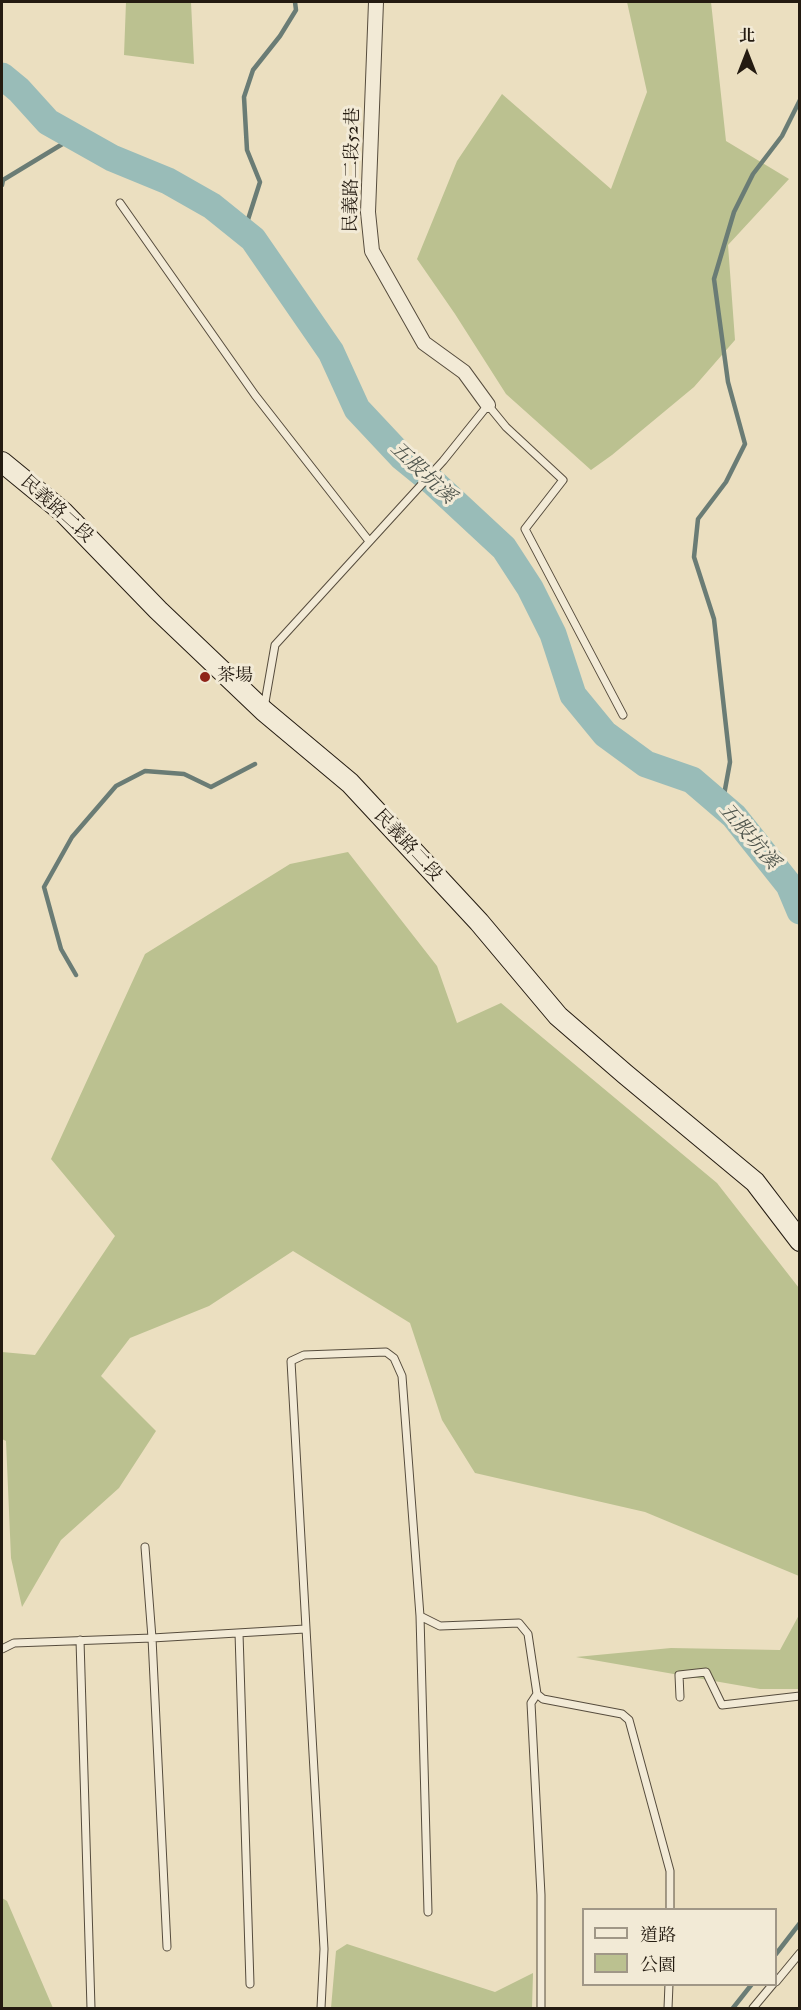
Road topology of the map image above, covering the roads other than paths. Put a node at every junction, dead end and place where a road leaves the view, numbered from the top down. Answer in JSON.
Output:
{"nodes":[{"id":1,"x":376,"y":2,"type":"edge"},
{"id":2,"x":120,"y":203,"type":"dead end"},
{"id":3,"x":488,"y":405,"type":"junction"},
{"id":4,"x":2,"y":462,"type":"edge"},
{"id":5,"x":369,"y":541,"type":"junction"},
{"id":6,"x":264,"y":711,"type":"junction"},
{"id":7,"x":623,"y":715,"type":"dead end"},
{"id":8,"x":800,"y":1241,"type":"edge"},
{"id":9,"x":145,"y":1547,"type":"dead end"},
{"id":10,"x":420,"y":1616,"type":"junction"},
{"id":11,"x":305,"y":1629,"type":"junction"},
{"id":12,"x":239,"y":1633,"type":"junction"},
{"id":13,"x":152,"y":1638,"type":"junction"},
{"id":14,"x":80,"y":1640,"type":"junction"},
{"id":15,"x":2,"y":1649,"type":"edge"},
{"id":16,"x":537,"y":1694,"type":"junction"},
{"id":17,"x":800,"y":1696,"type":"edge"},
{"id":18,"x":680,"y":1697,"type":"dead end"},
{"id":19,"x":670,"y":1908,"type":"edge"},
{"id":20,"x":428,"y":1912,"type":"dead end"},
{"id":21,"x":167,"y":1947,"type":"dead end"},
{"id":22,"x":800,"y":1953,"type":"edge"},
{"id":23,"x":777,"y":1980,"type":"edge"},
{"id":24,"x":250,"y":1984,"type":"dead end"},
{"id":25,"x":669,"y":1986,"type":"edge"},
{"id":26,"x":771,"y":1986,"type":"edge"},
{"id":27,"x":91,"y":2008,"type":"edge"},
{"id":28,"x":321,"y":2008,"type":"edge"},
{"id":29,"x":541,"y":2008,"type":"edge"},
{"id":30,"x":668,"y":2008,"type":"edge"},
{"id":31,"x":753,"y":2008,"type":"edge"}],
"edges":[{"from":1,"to":3,"type":"street","name":"民義路二段52巷"},
{"from":2,"to":5,"type":"lane"},
{"from":3,"to":5,"type":"lane"},
{"from":3,"to":7,"type":"lane"},
{"from":4,"to":6,"type":"main road","name":"民義路二段"},
{"from":5,"to":6,"type":"lane"},
{"from":6,"to":8,"type":"main road","name":"民義路二段"},
{"from":9,"to":13,"type":"lane"},
{"from":10,"to":11,"type":"lane"},
{"from":10,"to":16,"type":"lane"},
{"from":10,"to":20,"type":"lane"},
{"from":11,"to":12,"type":"lane"},
{"from":11,"to":28,"type":"lane"},
{"from":12,"to":13,"type":"lane"},
{"from":12,"to":24,"type":"lane"},
{"from":13,"to":14,"type":"lane"},
{"from":13,"to":21,"type":"lane"},
{"from":14,"to":15,"type":"lane"},
{"from":14,"to":27,"type":"lane"},
{"from":16,"to":19,"type":"lane"},
{"from":16,"to":29,"type":"lane"},
{"from":17,"to":18,"type":"lane"},
{"from":22,"to":23,"type":"lane"},
{"from":25,"to":30,"type":"lane"},
{"from":26,"to":31,"type":"lane"}]}
